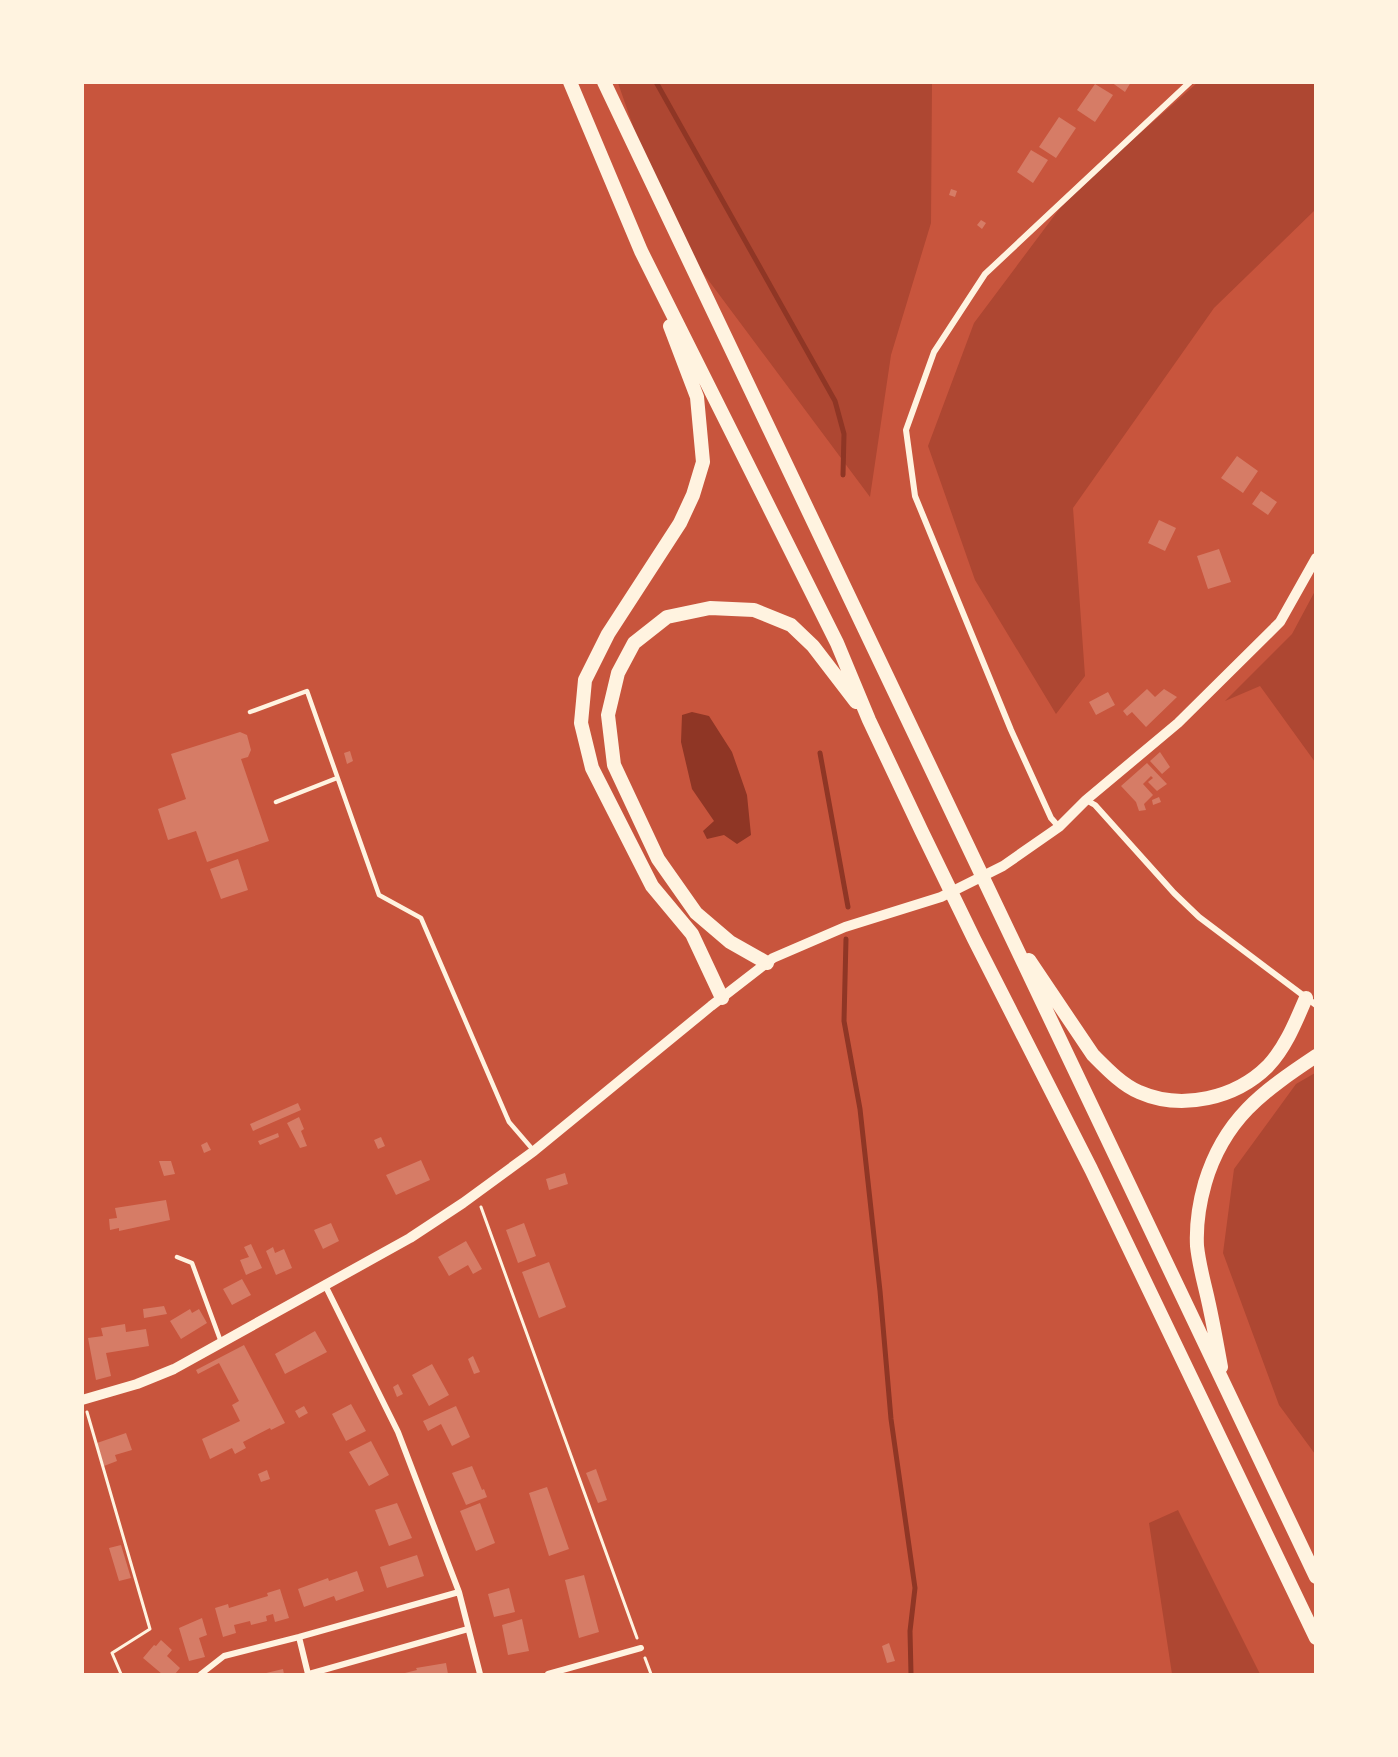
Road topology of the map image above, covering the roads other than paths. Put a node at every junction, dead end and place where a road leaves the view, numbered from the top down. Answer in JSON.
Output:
{"nodes":[{"id":1,"x":570,"y":82,"type":"edge"},
{"id":2,"x":604,"y":82,"type":"edge"},
{"id":3,"x":1190,"y":82,"type":"edge"},
{"id":4,"x":641,"y":251,"type":"junction"},
{"id":5,"x":1316,"y":558,"type":"edge"},
{"id":6,"x":250,"y":712,"type":"dead end"},
{"id":7,"x":869,"y":720,"type":"junction"},
{"id":8,"x":337,"y":778,"type":"junction"},
{"id":9,"x":1086,"y":800,"type":"junction"},
{"id":10,"x":276,"y":802,"type":"dead end"},
{"id":11,"x":1059,"y":827,"type":"junction"},
{"id":12,"x":1003,"y":920,"type":"junction"},
{"id":13,"x":767,"y":963,"type":"junction"},
{"id":14,"x":722,"y":998,"type":"junction"},
{"id":15,"x":1311,"y":1001,"type":"edge"},
{"id":16,"x":1316,"y":1056,"type":"edge"},
{"id":17,"x":534,"y":1151,"type":"junction"},
{"id":18,"x":177,"y":1257,"type":"dead end"},
{"id":19,"x":325,"y":1286,"type":"junction"},
{"id":20,"x":221,"y":1343,"type":"junction"},
{"id":21,"x":1225,"y":1387,"type":"junction"},
{"id":22,"x":83,"y":1399,"type":"edge"},
{"id":23,"x":1316,"y":1577,"type":"edge"},
{"id":24,"x":459,"y":1592,"type":"junction"},
{"id":25,"x":468,"y":1629,"type":"junction"},
{"id":26,"x":299,"y":1637,"type":"junction"},
{"id":27,"x":1316,"y":1638,"type":"edge"},
{"id":28,"x":641,"y":1648,"type":"road end"},
{"id":29,"x":201,"y":1674,"type":"edge"},
{"id":30,"x":309,"y":1674,"type":"edge"},
{"id":31,"x":480,"y":1674,"type":"edge"},
{"id":32,"x":548,"y":1674,"type":"edge"}],
"edges":[{"from":1,"to":4,"type":"highway"},
{"from":2,"to":12,"type":"highway"},
{"from":3,"to":11,"type":"street"},
{"from":4,"to":7,"type":"highway"},
{"from":4,"to":14,"type":"highway"},
{"from":5,"to":9,"type":"street"},
{"from":6,"to":8,"type":"lane"},
{"from":7,"to":13,"type":"highway"},
{"from":7,"to":27,"type":"highway"},
{"from":8,"to":10,"type":"lane"},
{"from":8,"to":17,"type":"lane"},
{"from":9,"to":11,"type":"street"},
{"from":9,"to":15,"type":"street"},
{"from":11,"to":13,"type":"street"},
{"from":12,"to":15,"type":"highway"},
{"from":12,"to":21,"type":"highway"},
{"from":13,"to":14,"type":"street"},
{"from":14,"to":17,"type":"street"},
{"from":16,"to":21,"type":"highway"},
{"from":17,"to":19,"type":"street"},
{"from":18,"to":20,"type":"lane"},
{"from":19,"to":20,"type":"street"},
{"from":19,"to":24,"type":"street"},
{"from":20,"to":22,"type":"street"},
{"from":21,"to":23,"type":"highway"},
{"from":24,"to":25,"type":"street"},
{"from":24,"to":26,"type":"street"},
{"from":25,"to":30,"type":"street"},
{"from":25,"to":31,"type":"street"},
{"from":26,"to":29,"type":"street"},
{"from":26,"to":30,"type":"street"},
{"from":28,"to":32,"type":"street"}]}
